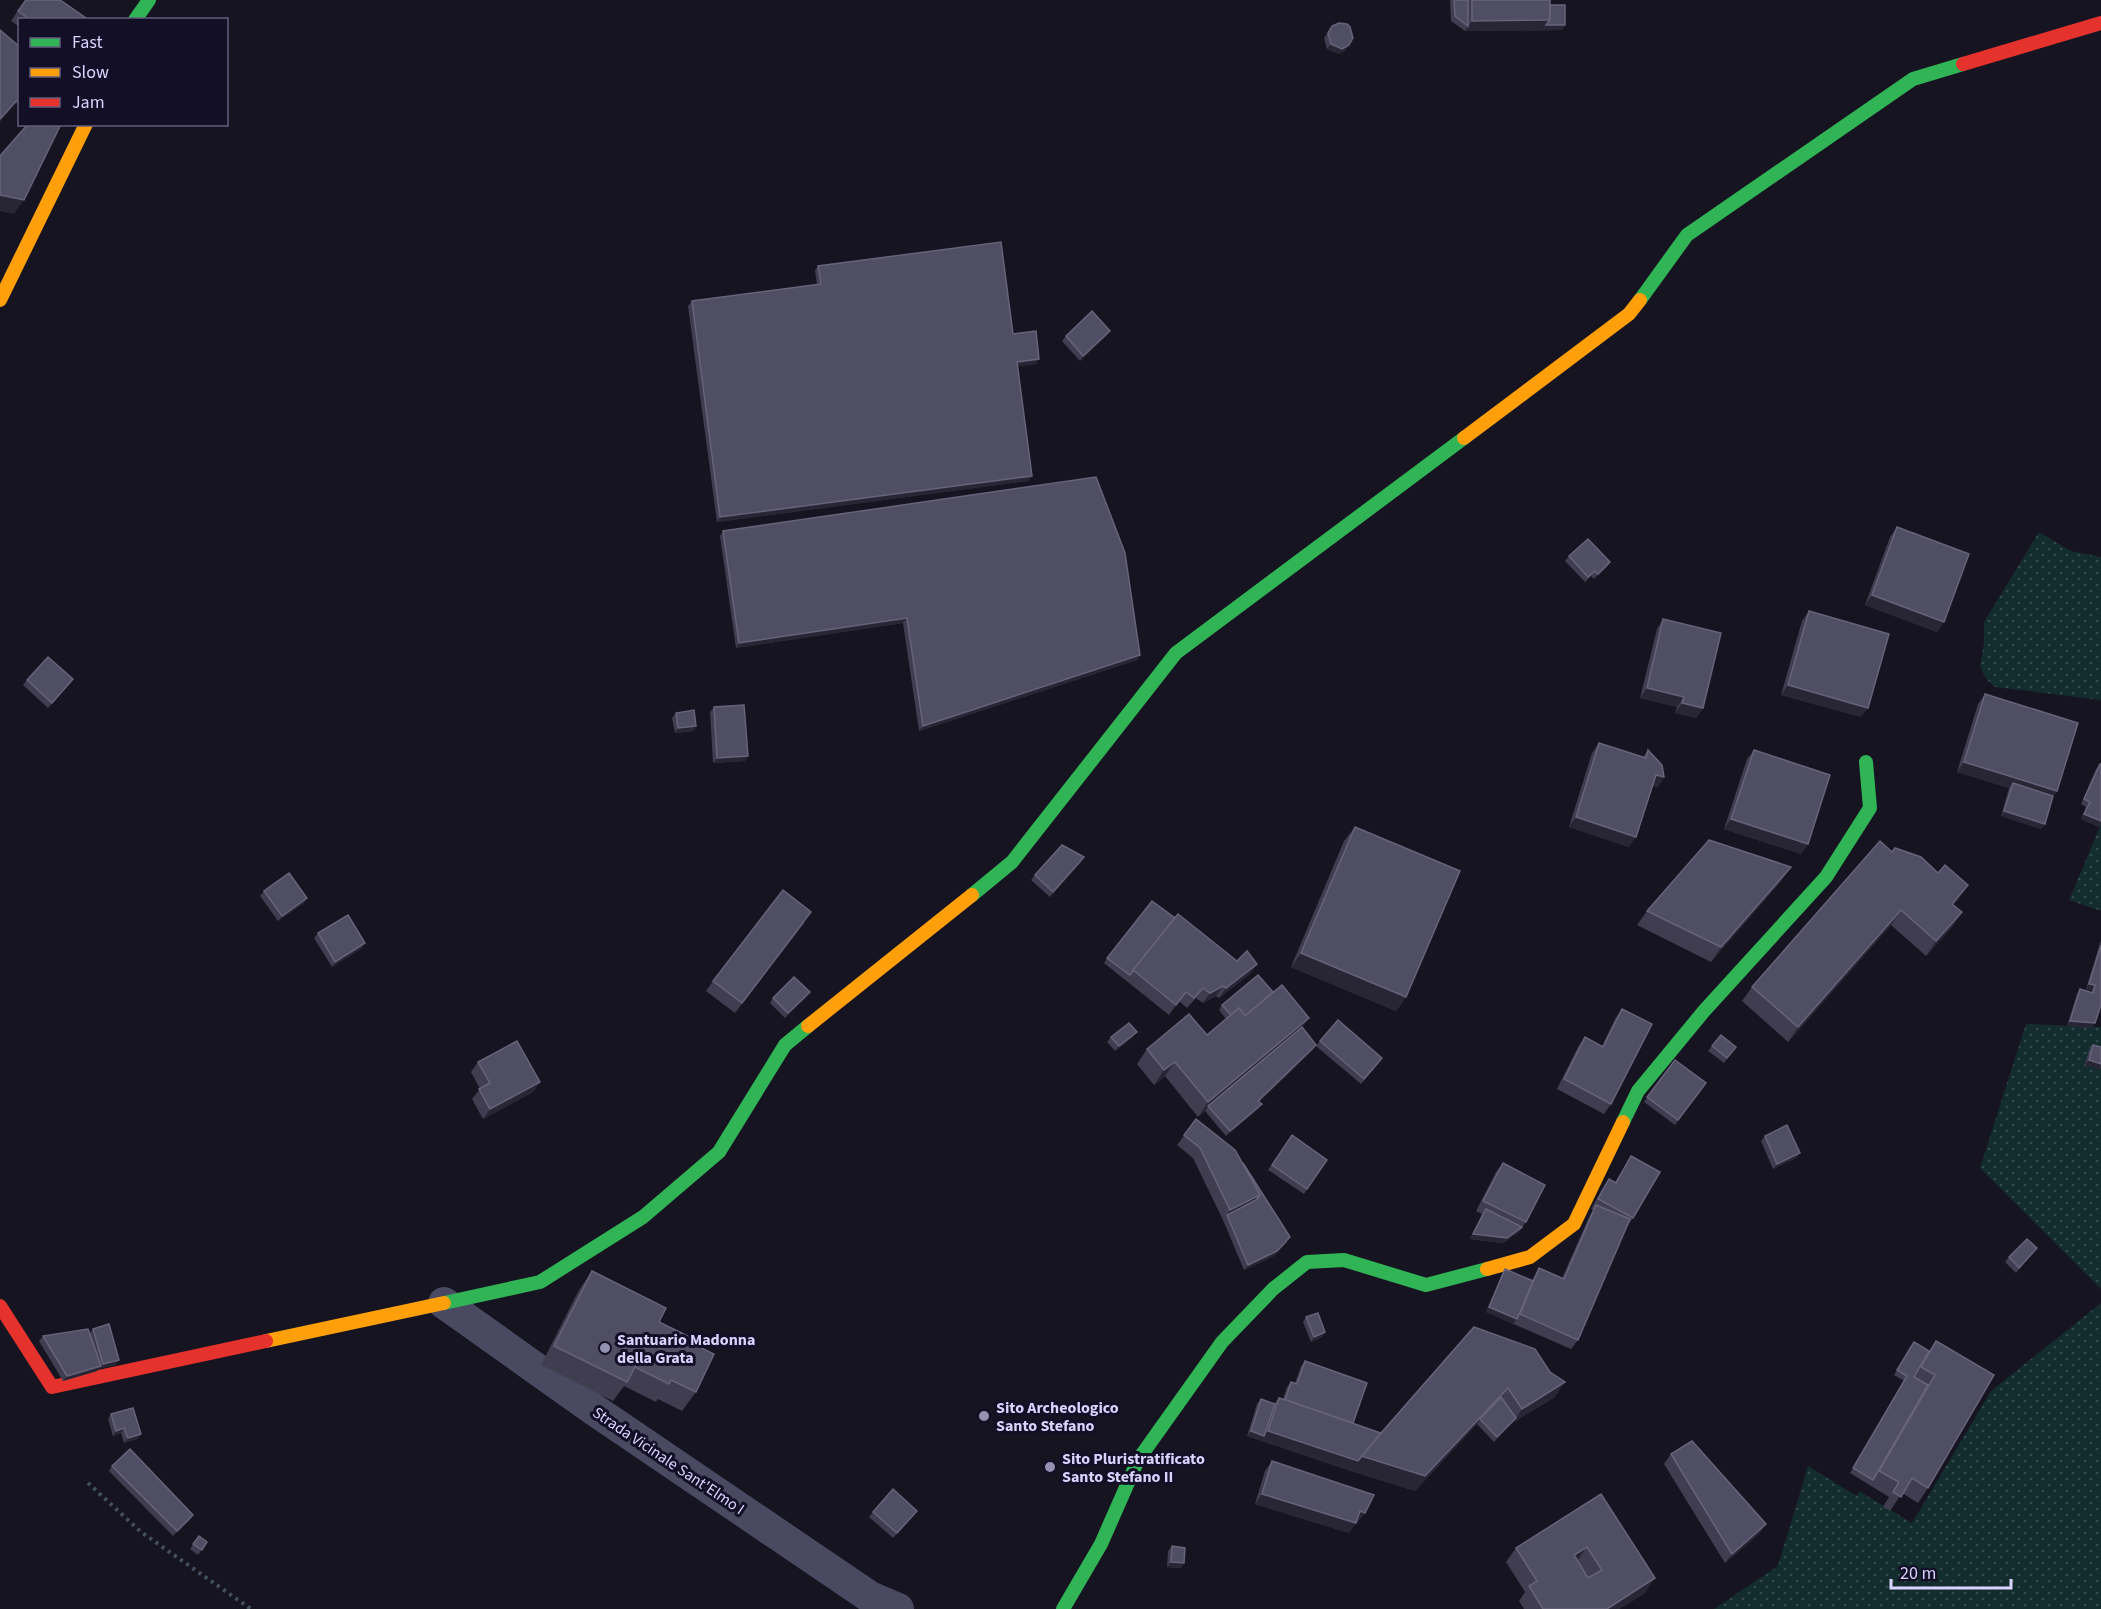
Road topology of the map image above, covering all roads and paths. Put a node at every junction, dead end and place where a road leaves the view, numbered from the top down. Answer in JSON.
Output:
{"nodes":[{"id":1,"x":149,"y":0,"type":"edge"},
{"id":2,"x":136,"y":18,"type":"edge"},
{"id":3,"x":2101,"y":23,"type":"edge"},
{"id":4,"x":85,"y":126,"type":"edge"},
{"id":5,"x":0,"y":300,"type":"edge"},
{"id":6,"x":1866,"y":762,"type":"dead end"},
{"id":7,"x":444,"y":1302,"type":"junction"},
{"id":8,"x":0,"y":1306,"type":"edge"},
{"id":9,"x":88,"y":1483,"type":"dead end"},
{"id":10,"x":251,"y":1609,"type":"edge"},
{"id":11,"x":898,"y":1609,"type":"edge"},
{"id":12,"x":1063,"y":1609,"type":"edge"}],
"edges":[{"from":1,"to":2,"type":"street"},
{"from":3,"to":7,"type":"street"},
{"from":4,"to":5,"type":"street"},
{"from":6,"to":12,"type":"street"},
{"from":7,"to":8,"type":"street"},
{"from":7,"to":11,"type":"street","name":"Strada Vicinale Sant'Elmo I"},
{"from":9,"to":10,"type":"path"}]}
